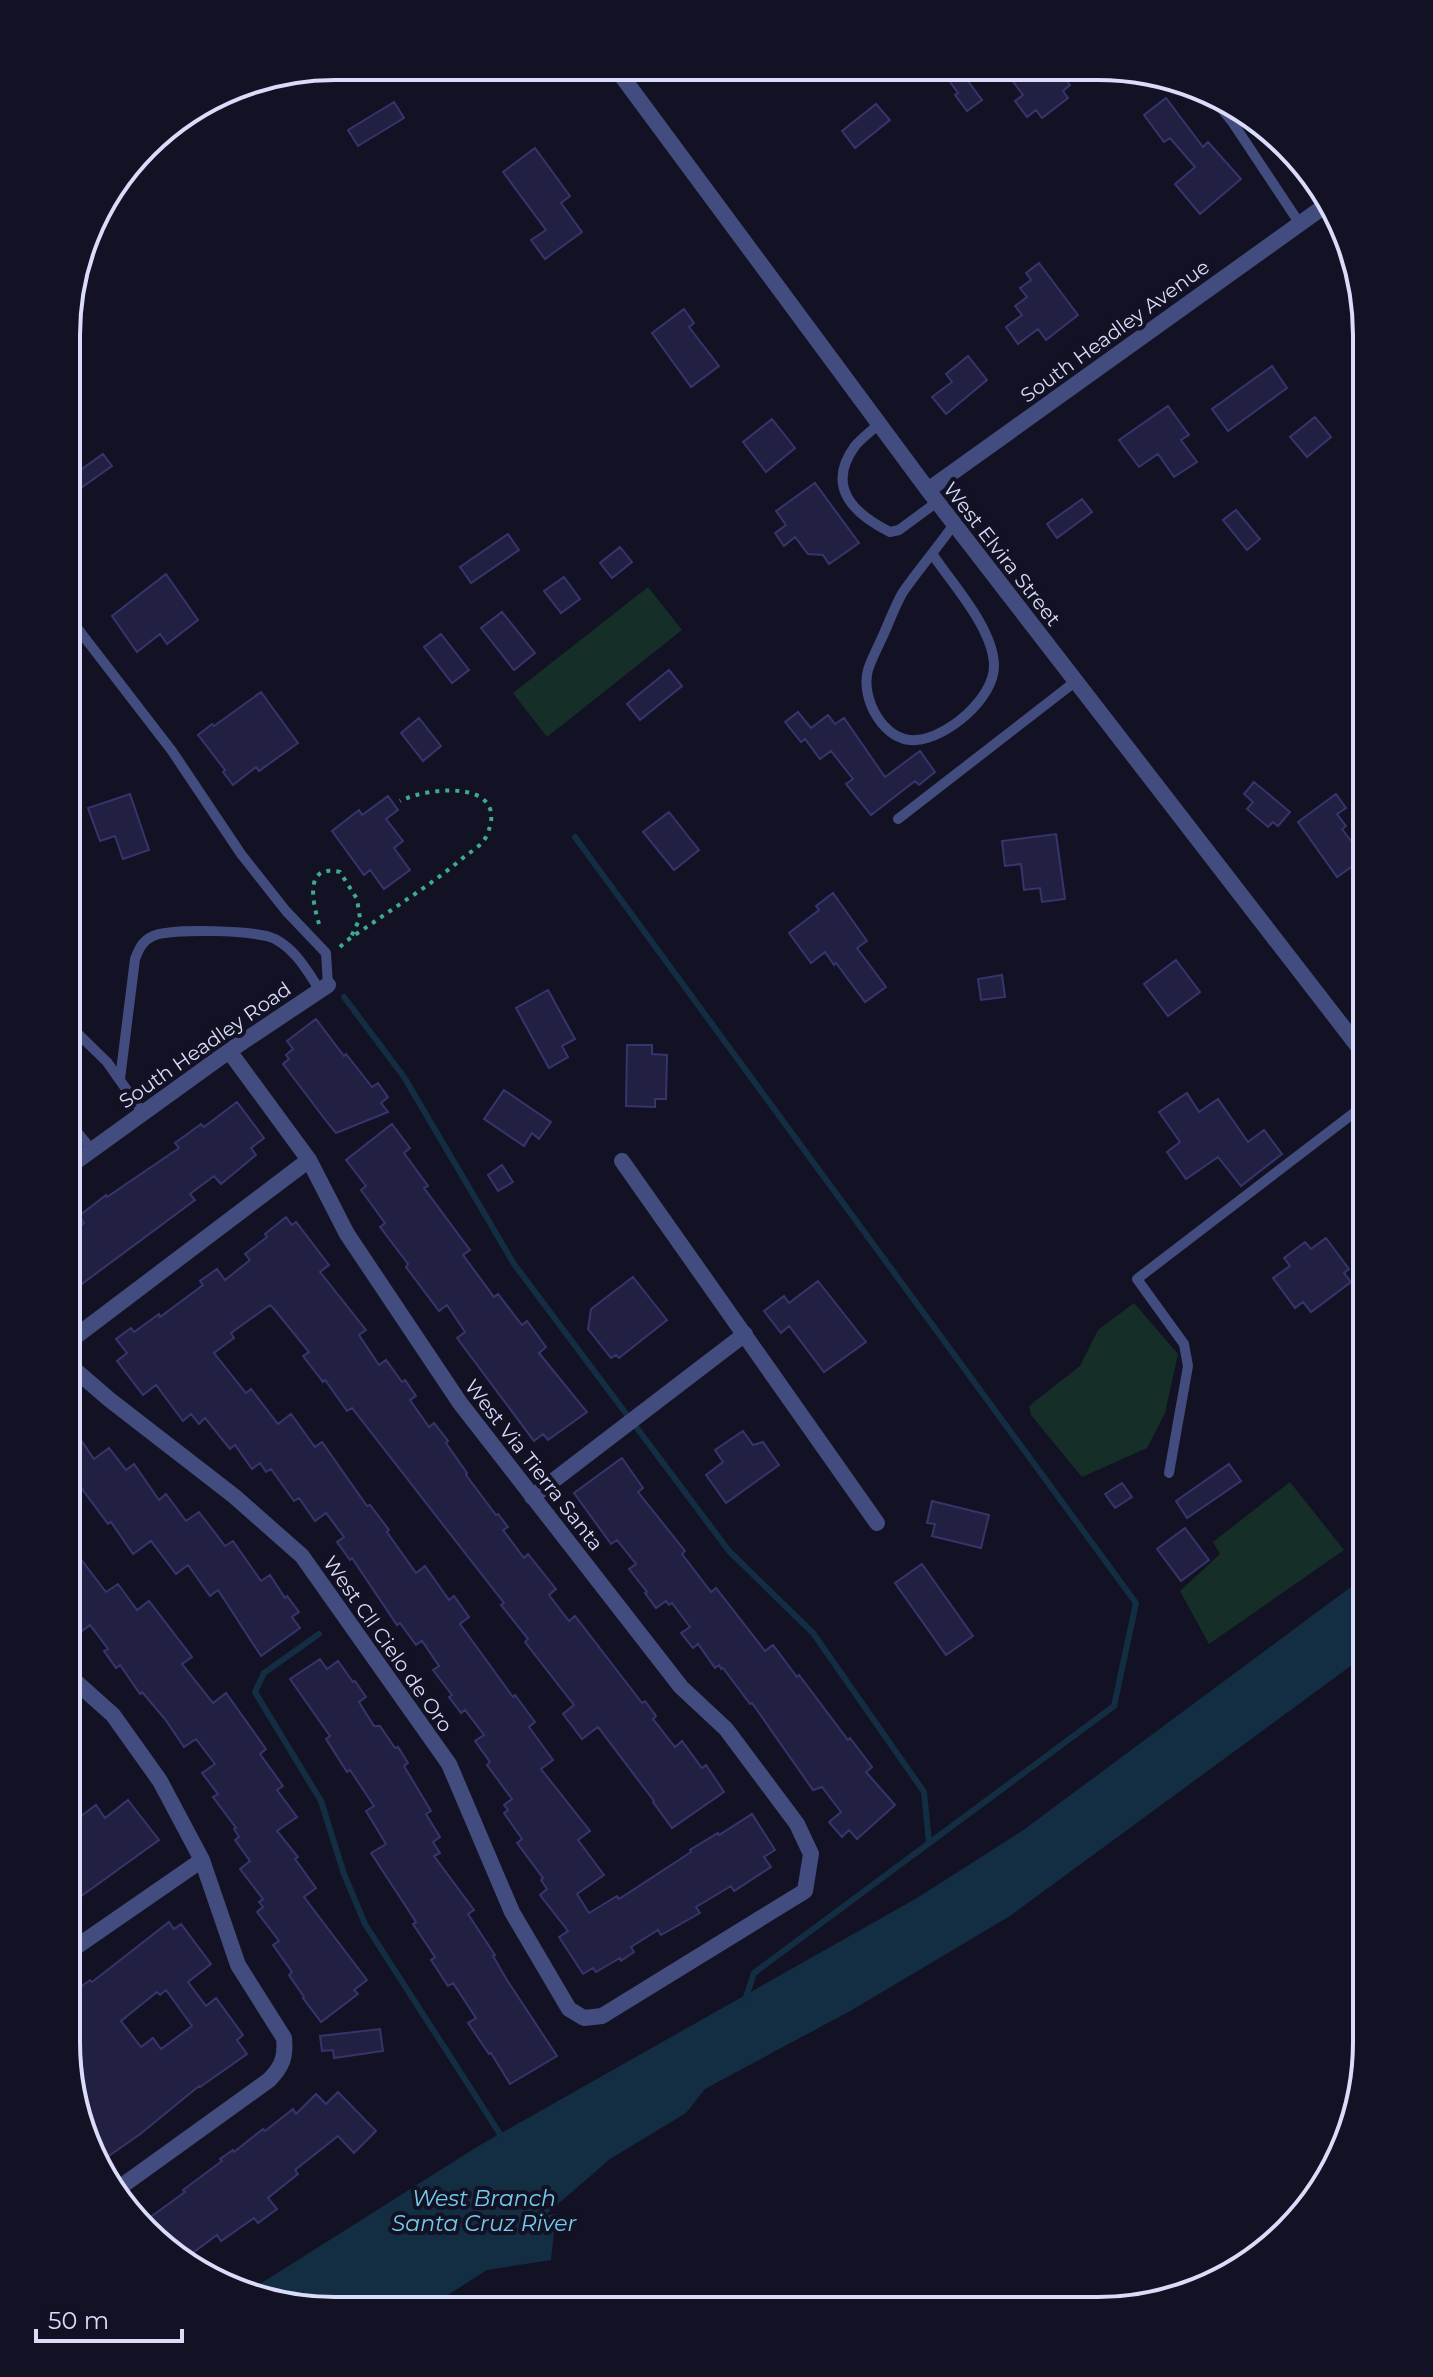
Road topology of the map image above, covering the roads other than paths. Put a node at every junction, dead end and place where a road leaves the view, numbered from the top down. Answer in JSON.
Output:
{"nodes":[{"id":1,"x":625,"y":80,"type":"edge"},
{"id":2,"x":1226,"y":114,"type":"edge"},
{"id":3,"x":1320,"y":209,"type":"edge"},
{"id":4,"x":1300,"y":224,"type":"junction"},
{"id":5,"x":879,"y":424,"type":"junction"},
{"id":6,"x":932,"y":496,"type":"junction"},
{"id":7,"x":954,"y":524,"type":"junction"},
{"id":8,"x":933,"y":555,"type":"junction"},
{"id":9,"x":80,"y":632,"type":"edge"},
{"id":10,"x":1076,"y":681,"type":"junction"},
{"id":11,"x":898,"y":819,"type":"dead end"},
{"id":12,"x":324,"y":987,"type":"junction"},
{"id":13,"x":80,"y":1036,"type":"edge"},
{"id":14,"x":1353,"y":1039,"type":"edge"},
{"id":15,"x":229,"y":1051,"type":"junction"},
{"id":16,"x":120,"y":1079,"type":"junction"},
{"id":17,"x":143,"y":1113,"type":"junction"},
{"id":18,"x":1353,"y":1114,"type":"edge"},
{"id":19,"x":80,"y":1136,"type":"edge"},
{"id":20,"x":92,"y":1150,"type":"junction"},
{"id":21,"x":80,"y":1159,"type":"edge"},
{"id":22,"x":309,"y":1160,"type":"junction"},
{"id":23,"x":622,"y":1161,"type":"dead end"},
{"id":24,"x":80,"y":1333,"type":"edge"},
{"id":25,"x":745,"y":1334,"type":"junction"},
{"id":26,"x":80,"y":1374,"type":"edge"},
{"id":27,"x":1169,"y":1473,"type":"dead end"},
{"id":28,"x":532,"y":1497,"type":"junction"},
{"id":29,"x":877,"y":1523,"type":"dead end"},
{"id":30,"x":80,"y":1686,"type":"edge"},
{"id":31,"x":202,"y":1860,"type":"junction"},
{"id":32,"x":805,"y":1891,"type":"joint"},
{"id":33,"x":80,"y":1944,"type":"edge"},
{"id":34,"x":124,"y":2184,"type":"edge"}],
"edges":[{"from":1,"to":5,"type":"street","name":"West Elvira Street"},
{"from":2,"to":4,"type":"lane"},
{"from":3,"to":4,"type":"street","name":"South Headley Avenue"},
{"from":4,"to":6,"type":"street","name":"South Headley Avenue"},
{"from":5,"to":6,"type":"street","name":"West Elvira Street"},
{"from":5,"to":6,"type":"lane"},
{"from":6,"to":7,"type":"street","name":"West Elvira Street"},
{"from":7,"to":8,"type":"lane"},
{"from":7,"to":10,"type":"street","name":"West Elvira Street"},
{"from":8,"to":8,"type":"lane"},
{"from":9,"to":12,"type":"lane"},
{"from":10,"to":11,"type":"lane"},
{"from":10,"to":14,"type":"street","name":"West Elvira Street"},
{"from":12,"to":15,"type":"street","name":"South Headley Road"},
{"from":12,"to":16,"type":"lane"},
{"from":13,"to":16,"type":"lane"},
{"from":15,"to":17,"type":"street","name":"South Headley Road"},
{"from":15,"to":22,"type":"street","name":"West Via Tierra Santa"},
{"from":16,"to":17,"type":"lane"},
{"from":17,"to":20,"type":"street","name":"South Headley Road"},
{"from":18,"to":27,"type":"lane"},
{"from":19,"to":20,"type":"lane"},
{"from":20,"to":21,"type":"street","name":"South Headley Road"},
{"from":22,"to":24,"type":"street"},
{"from":22,"to":28,"type":"street","name":"West Via Tierra Santa"},
{"from":23,"to":25,"type":"street"},
{"from":25,"to":28,"type":"street"},
{"from":25,"to":29,"type":"street"},
{"from":26,"to":32,"type":"street","name":"West Cll Cielo de Oro"},
{"from":28,"to":32,"type":"street","name":"West Via Tierra Santa"},
{"from":30,"to":31,"type":"street"},
{"from":31,"to":33,"type":"street"},
{"from":31,"to":34,"type":"street"}]}
